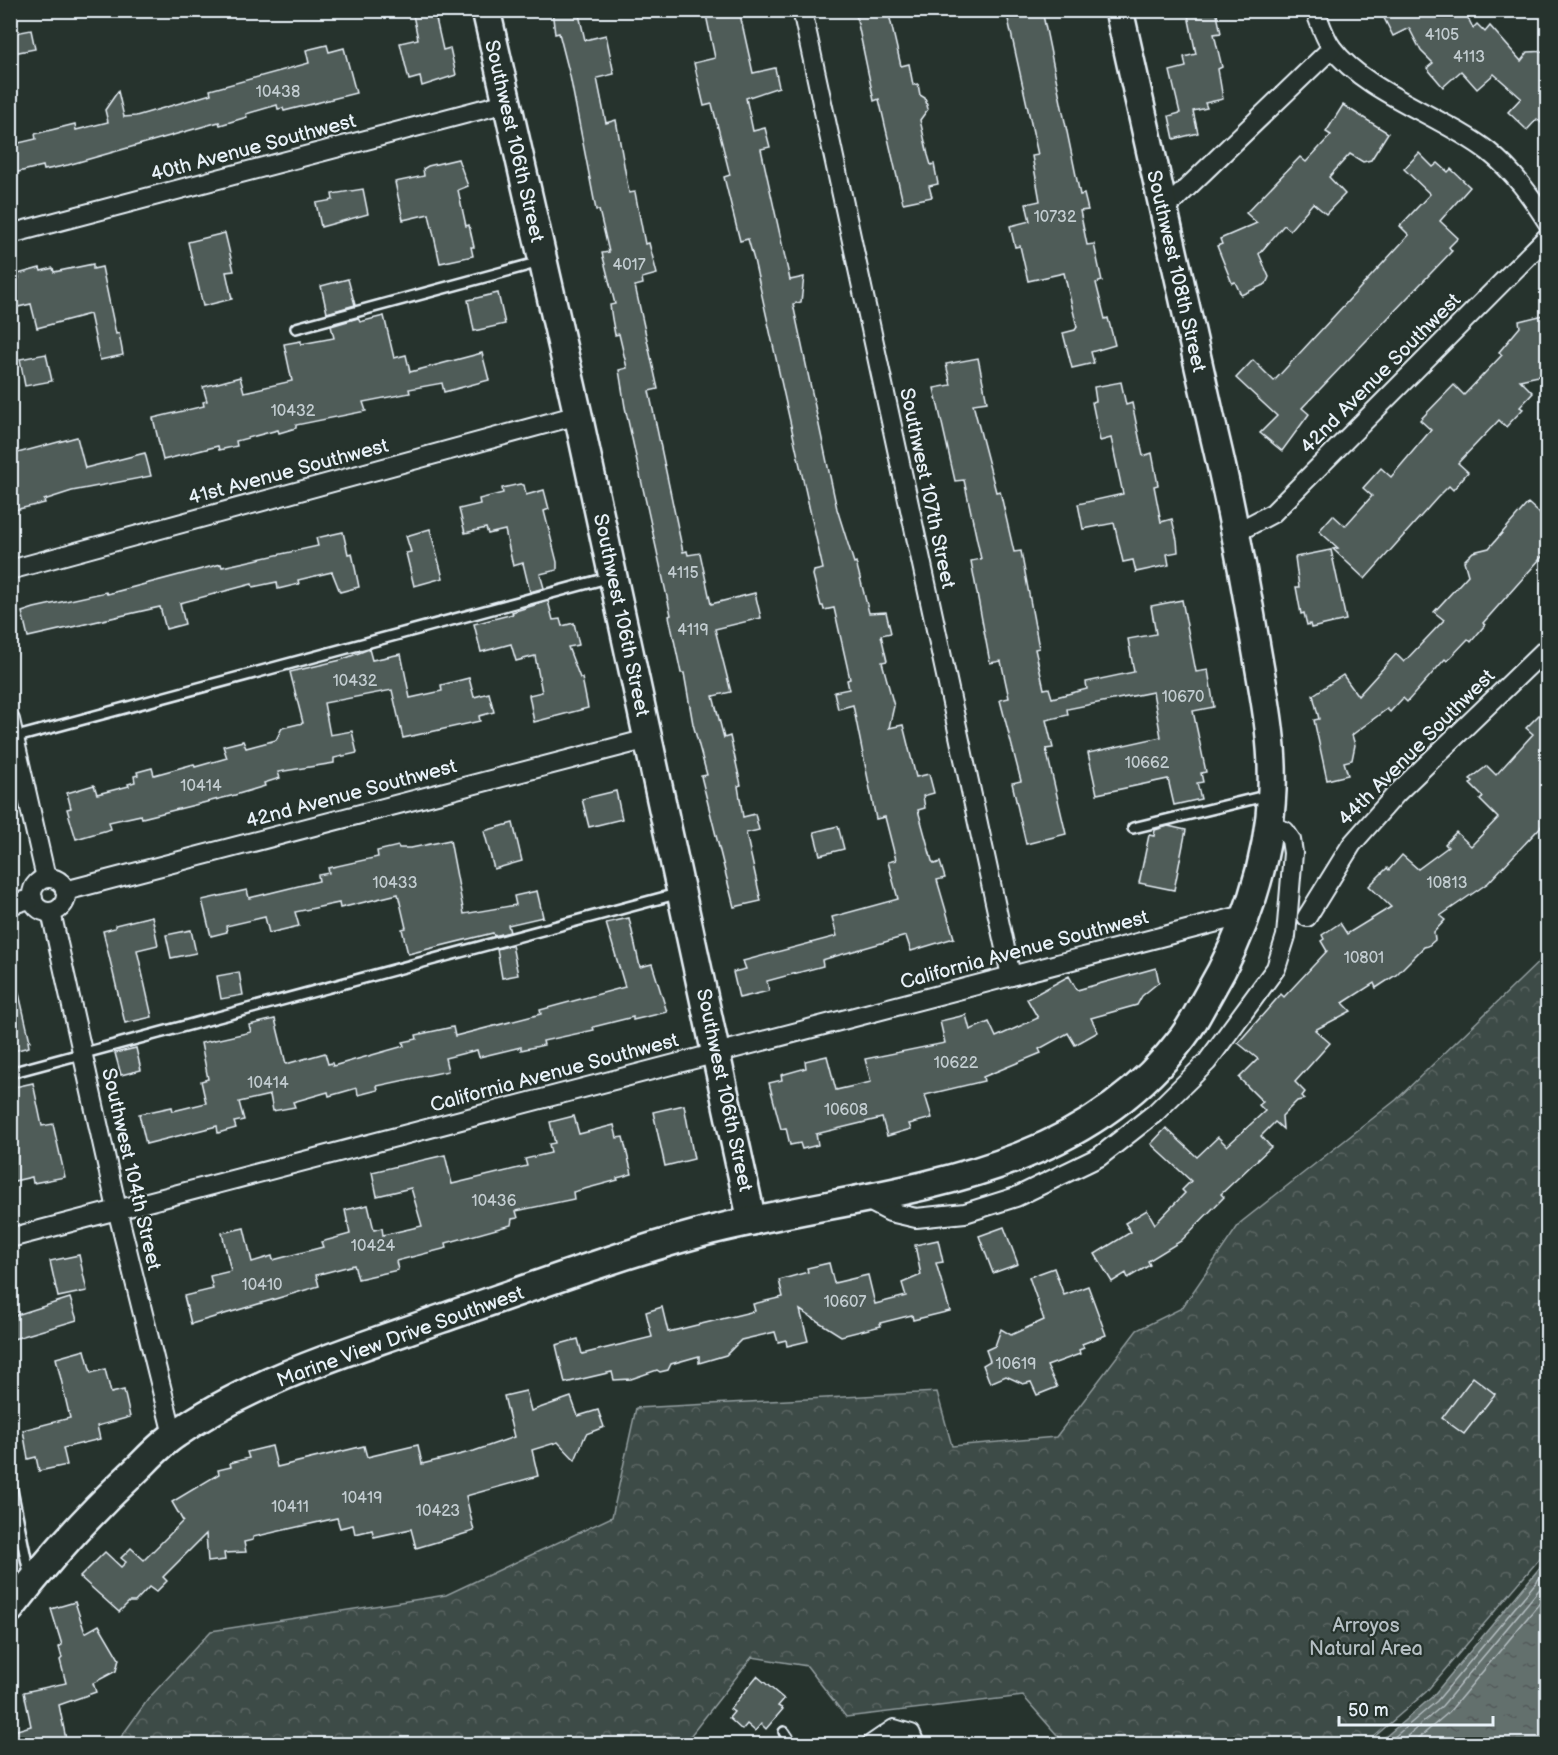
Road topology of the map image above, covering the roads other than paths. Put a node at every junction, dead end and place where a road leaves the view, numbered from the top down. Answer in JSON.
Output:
{"nodes":[{"id":1,"x":486,"y":10,"type":"edge"},
{"id":2,"x":802,"y":10,"type":"edge"},
{"id":3,"x":1119,"y":10,"type":"edge"},
{"id":4,"x":1315,"y":10,"type":"edge"},
{"id":5,"x":1332,"y":48,"type":"junction"},
{"id":6,"x":506,"y":103,"type":"junction"},
{"id":7,"x":1163,"y":211,"type":"junction"},
{"id":8,"x":1548,"y":223,"type":"edge"},
{"id":9,"x":10,"y":234,"type":"edge"},
{"id":10,"x":1548,"y":237,"type":"edge"},
{"id":11,"x":543,"y":262,"type":"junction"},
{"id":12,"x":296,"y":328,"type":"dead end"},
{"id":13,"x":578,"y":415,"type":"junction"},
{"id":14,"x":1237,"y":532,"type":"junction"},
{"id":15,"x":10,"y":570,"type":"edge"},
{"id":16,"x":614,"y":576,"type":"junction"},
{"id":17,"x":1548,"y":647,"type":"edge"},
{"id":18,"x":12,"y":732,"type":"edge"},
{"id":19,"x":648,"y":739,"type":"junction"},
{"id":20,"x":1272,"y":795,"type":"junction"},
{"id":21,"x":1268,"y":825,"type":"junction"},
{"id":22,"x":1133,"y":828,"type":"dead end"},
{"id":23,"x":46,"y":878,"type":"junction"},
{"id":24,"x":65,"y":891,"type":"junction"},
{"id":25,"x":682,"y":892,"type":"junction"},
{"id":26,"x":33,"y":898,"type":"junction"},
{"id":27,"x":10,"y":904,"type":"edge"},
{"id":28,"x":51,"y":912,"type":"junction"},
{"id":29,"x":1248,"y":914,"type":"junction"},
{"id":30,"x":1307,"y":917,"type":"dead end"},
{"id":31,"x":1011,"y":976,"type":"junction"},
{"id":32,"x":717,"y":1052,"type":"junction"},
{"id":33,"x":83,"y":1054,"type":"junction"},
{"id":34,"x":10,"y":1073,"type":"edge"},
{"id":35,"x":865,"y":1199,"type":"junction"},
{"id":36,"x":117,"y":1209,"type":"junction"},
{"id":37,"x":752,"y":1221,"type":"junction"},
{"id":38,"x":10,"y":1238,"type":"edge"},
{"id":39,"x":173,"y":1436,"type":"junction"},
{"id":40,"x":10,"y":1480,"type":"edge"},
{"id":41,"x":30,"y":1583,"type":"junction"},
{"id":42,"x":10,"y":1609,"type":"edge"},
{"id":43,"x":784,"y":1732,"type":"dead end"},
{"id":44,"x":913,"y":1739,"type":"edge"},
{"id":45,"x":792,"y":1744,"type":"edge"},
{"id":46,"x":872,"y":1744,"type":"edge"}],
"edges":[{"from":1,"to":6,"type":"street","name":"Southwest 106th Street"},
{"from":2,"to":31,"type":"street","name":"Southwest 107th Street"},
{"from":3,"to":7,"type":"street","name":"Southwest 108th Street"},
{"from":4,"to":5,"type":"street"},
{"from":5,"to":7,"type":"street"},
{"from":5,"to":8,"type":"street"},
{"from":6,"to":9,"type":"street","name":"40th Avenue Southwest"},
{"from":6,"to":11,"type":"street","name":"Southwest 106th Street"},
{"from":7,"to":14,"type":"street","name":"Southwest 108th Street"},
{"from":10,"to":14,"type":"street","name":"42nd Avenue Southwest"},
{"from":11,"to":12,"type":"lane"},
{"from":11,"to":13,"type":"street","name":"Southwest 106th Street"},
{"from":13,"to":15,"type":"street","name":"41st Avenue Southwest"},
{"from":13,"to":16,"type":"street","name":"Southwest 106th Street"},
{"from":14,"to":20,"type":"street","name":"Marine View Drive Southwest"},
{"from":16,"to":18,"type":"lane"},
{"from":16,"to":19,"type":"street","name":"Southwest 106th Street"},
{"from":17,"to":30,"type":"street","name":"44th Avenue Southwest"},
{"from":18,"to":23,"type":"street"},
{"from":19,"to":24,"type":"street","name":"42nd Avenue Southwest"},
{"from":19,"to":25,"type":"street","name":"Southwest 106th Street"},
{"from":20,"to":21,"type":"street","name":"Marine View Drive Southwest"},
{"from":20,"to":22,"type":"lane"},
{"from":21,"to":29,"type":"street","name":"Marine View Drive Southwest"},
{"from":21,"to":35,"type":"street"},
{"from":23,"to":24,"type":"street"},
{"from":23,"to":26,"type":"street"},
{"from":24,"to":28,"type":"street"},
{"from":25,"to":32,"type":"street","name":"Southwest 106th Street"},
{"from":25,"to":33,"type":"lane"},
{"from":26,"to":27,"type":"street"},
{"from":26,"to":28,"type":"street"},
{"from":28,"to":33,"type":"street","name":"Southwest 104th Street"},
{"from":29,"to":31,"type":"street","name":"California Avenue Southwest"},
{"from":29,"to":35,"type":"street","name":"Marine View Drive Southwest"},
{"from":31,"to":32,"type":"street","name":"California Avenue Southwest"},
{"from":32,"to":36,"type":"street","name":"California Avenue Southwest"},
{"from":32,"to":37,"type":"street","name":"Southwest 106th Street"},
{"from":33,"to":34,"type":"lane"},
{"from":33,"to":36,"type":"street","name":"Southwest 104th Street"},
{"from":35,"to":37,"type":"street","name":"Marine View Drive Southwest"},
{"from":36,"to":38,"type":"street","name":"California Avenue Southwest"},
{"from":36,"to":39,"type":"street","name":"Southwest 104th Street"},
{"from":37,"to":39,"type":"street","name":"Marine View Drive Southwest"},
{"from":39,"to":41,"type":"street","name":"Marine View Drive Southwest"},
{"from":40,"to":41,"type":"lane"},
{"from":41,"to":42,"type":"street","name":"Marine View Drive Southwest"},
{"from":43,"to":45,"type":"lane"},
{"from":44,"to":46,"type":"street"}]}
